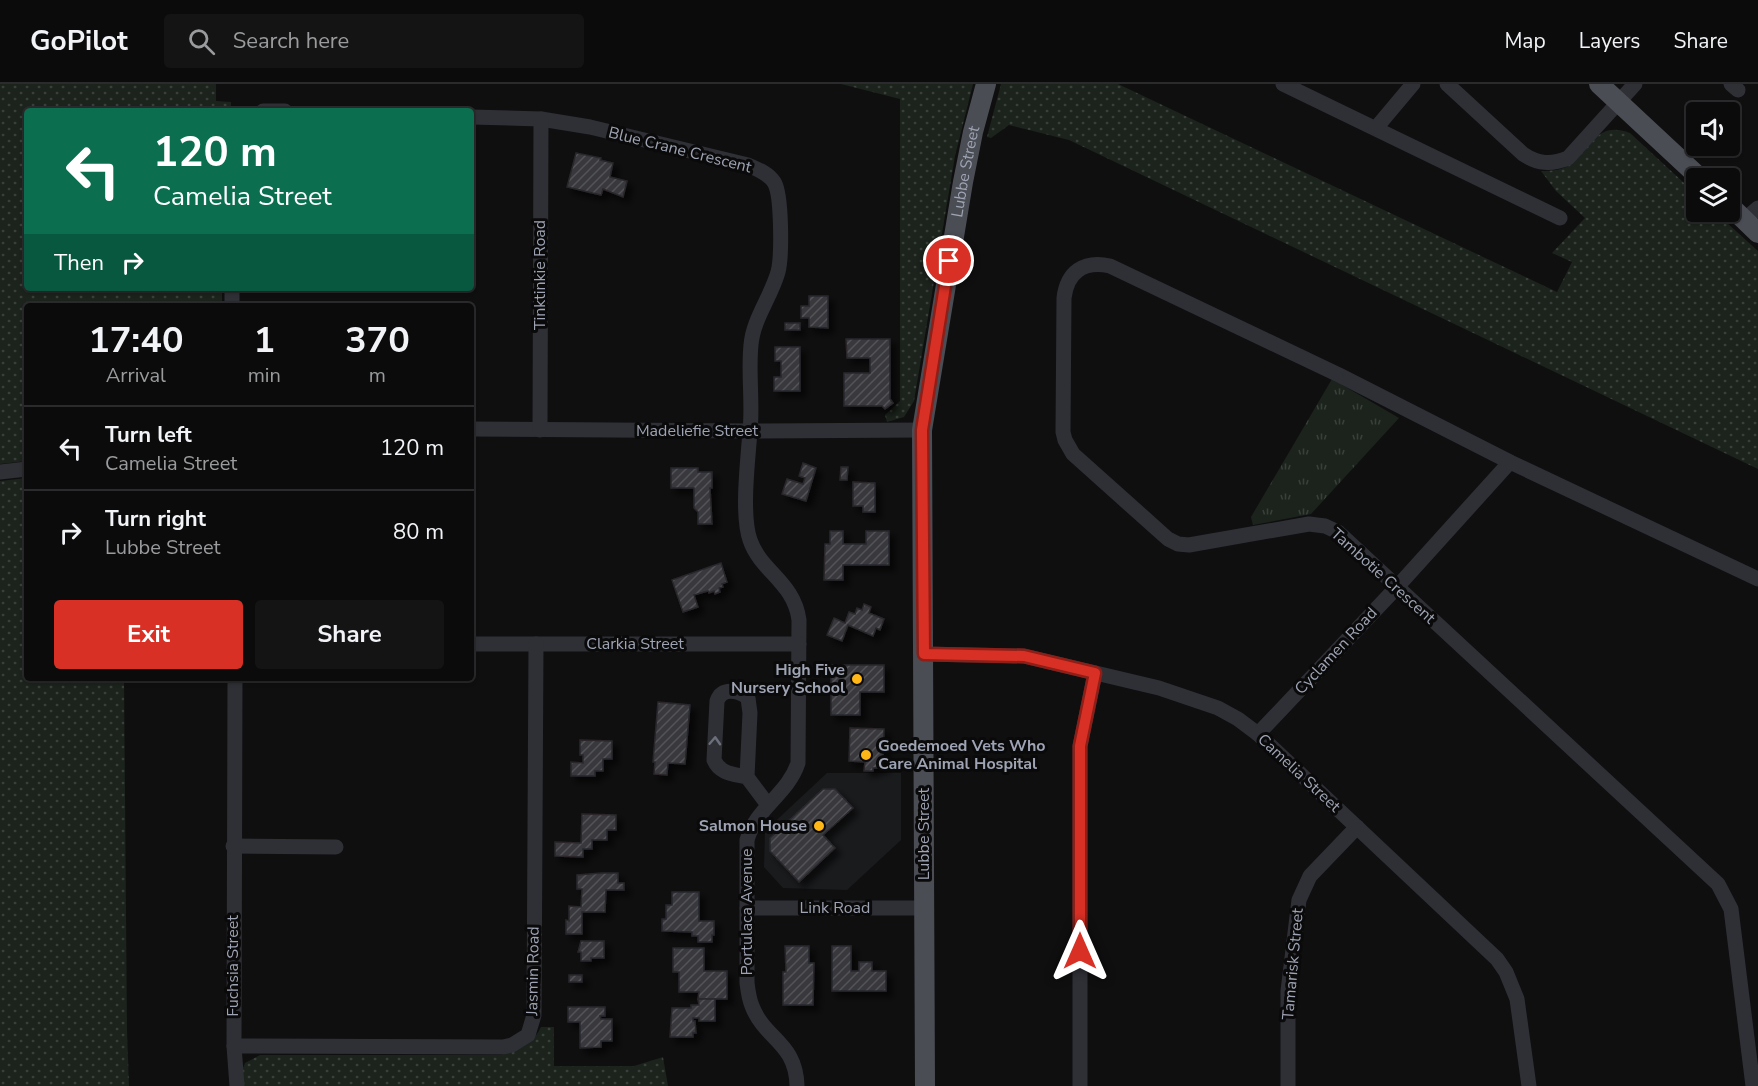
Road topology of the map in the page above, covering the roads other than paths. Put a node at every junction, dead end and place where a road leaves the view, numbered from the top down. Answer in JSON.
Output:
{"nodes":[{"id":1,"x":986,"y":84,"type":"edge"},
{"id":2,"x":1283,"y":84,"type":"edge"},
{"id":3,"x":1316,"y":84,"type":"edge"},
{"id":4,"x":1413,"y":84,"type":"edge"},
{"id":5,"x":1447,"y":84,"type":"edge"},
{"id":6,"x":1599,"y":84,"type":"edge"},
{"id":7,"x":1635,"y":84,"type":"edge"},
{"id":8,"x":1619,"y":102,"type":"junction"},
{"id":9,"x":1328,"y":105,"type":"junction"},
{"id":10,"x":474,"y":117,"type":"edge"},
{"id":11,"x":541,"y":119,"type":"junction"},
{"id":12,"x":1376,"y":128,"type":"junction"},
{"id":13,"x":1689,"y":168,"type":"edge"},
{"id":14,"x":1740,"y":212,"type":"edge"},
{"id":15,"x":1560,"y":218,"type":"dead end"},
{"id":16,"x":1754,"y":220,"type":"edge"},
{"id":17,"x":474,"y":429,"type":"edge"},
{"id":18,"x":540,"y":430,"type":"junction"},
{"id":19,"x":922,"y":430,"type":"junction"},
{"id":20,"x":750,"y":431,"type":"junction"},
{"id":21,"x":1510,"y":462,"type":"junction"},
{"id":22,"x":24,"y":469,"type":"edge"},
{"id":23,"x":0,"y":472,"type":"edge"},
{"id":24,"x":1758,"y":579,"type":"edge"},
{"id":25,"x":1397,"y":587,"type":"junction"},
{"id":26,"x":474,"y":644,"type":"edge"},
{"id":27,"x":536,"y":644,"type":"junction"},
{"id":28,"x":799,"y":644,"type":"junction"},
{"id":29,"x":924,"y":654,"type":"junction"},
{"id":30,"x":1095,"y":673,"type":"junction"},
{"id":31,"x":235,"y":681,"type":"edge"},
{"id":32,"x":1258,"y":734,"type":"junction"},
{"id":33,"x":747,"y":777,"type":"junction"},
{"id":34,"x":768,"y":805,"type":"junction"},
{"id":35,"x":1357,"y":827,"type":"junction"},
{"id":36,"x":233,"y":846,"type":"junction"},
{"id":37,"x":336,"y":847,"type":"dead end"},
{"id":38,"x":747,"y":908,"type":"junction"},
{"id":39,"x":924,"y":908,"type":"junction"},
{"id":40,"x":1758,"y":991,"type":"edge"},
{"id":41,"x":1742,"y":993,"type":"junction"},
{"id":42,"x":234,"y":1046,"type":"junction"},
{"id":43,"x":237,"y":1086,"type":"edge"},
{"id":44,"x":797,"y":1086,"type":"edge"},
{"id":45,"x":925,"y":1086,"type":"edge"},
{"id":46,"x":1080,"y":1086,"type":"edge"},
{"id":47,"x":1288,"y":1086,"type":"edge"},
{"id":48,"x":1529,"y":1086,"type":"edge"},
{"id":49,"x":1753,"y":1086,"type":"edge"}],
"edges":[{"from":1,"to":19,"type":"main road","name":"Lubbe Street"},
{"from":2,"to":9,"type":"street"},
{"from":3,"to":9,"type":"street"},
{"from":4,"to":12,"type":"street"},
{"from":5,"to":8,"type":"street"},
{"from":6,"to":8,"type":"main road"},
{"from":7,"to":8,"type":"street"},
{"from":8,"to":13,"type":"main road"},
{"from":9,"to":12,"type":"street"},
{"from":10,"to":11,"type":"street","name":"Blue Crane Crescent"},
{"from":11,"to":18,"type":"street","name":"Tinktinkie Road"},
{"from":11,"to":20,"type":"street","name":"Blue Crane Crescent"},
{"from":12,"to":15,"type":"street"},
{"from":14,"to":16,"type":"main road"},
{"from":17,"to":18,"type":"street","name":"Madeliefie Street"},
{"from":18,"to":20,"type":"street","name":"Madeliefie Street"},
{"from":19,"to":20,"type":"street","name":"Madeliefie Street"},
{"from":19,"to":29,"type":"main road","name":"Lubbe Street"},
{"from":20,"to":28,"type":"street","name":"Portulaca Avenue"},
{"from":21,"to":24,"type":"street","name":"Tambotie Crescent"},
{"from":21,"to":25,"type":"street","name":"Cyclamen Road"},
{"from":21,"to":25,"type":"street","name":"Tambotie Crescent"},
{"from":22,"to":23,"type":"street"},
{"from":25,"to":32,"type":"street","name":"Cyclamen Road"},
{"from":25,"to":41,"type":"street","name":"Tambotie Crescent"},
{"from":26,"to":27,"type":"street","name":"Clarkia Street"},
{"from":27,"to":28,"type":"street","name":"Clarkia Street"},
{"from":27,"to":42,"type":"street","name":"Jasmin Road"},
{"from":28,"to":34,"type":"street","name":"Portulaca Avenue"},
{"from":29,"to":30,"type":"street","name":"Camelia Street"},
{"from":29,"to":39,"type":"main road","name":"Lubbe Street"},
{"from":30,"to":32,"type":"street","name":"Camelia Street"},
{"from":30,"to":46,"type":"street"},
{"from":31,"to":36,"type":"street","name":"Fuchsia Street"},
{"from":32,"to":35,"type":"street","name":"Camelia Street"},
{"from":33,"to":33,"type":"street","one_way":true},
{"from":33,"to":34,"type":"street"},
{"from":34,"to":38,"type":"street","name":"Portulaca Avenue"},
{"from":35,"to":47,"type":"street","name":"Tamarisk Street"},
{"from":35,"to":48,"type":"street","name":"Camelia Street"},
{"from":36,"to":37,"type":"street"},
{"from":36,"to":42,"type":"street","name":"Fuchsia Street"},
{"from":38,"to":39,"type":"street","name":"Link Road"},
{"from":38,"to":44,"type":"street","name":"Portulaca Avenue"},
{"from":39,"to":45,"type":"main road","name":"Lubbe Street"},
{"from":40,"to":41,"type":"street"},
{"from":41,"to":49,"type":"street","name":"Tambotie Crescent"},
{"from":42,"to":43,"type":"street","name":"Fuchsia Street"}]}
